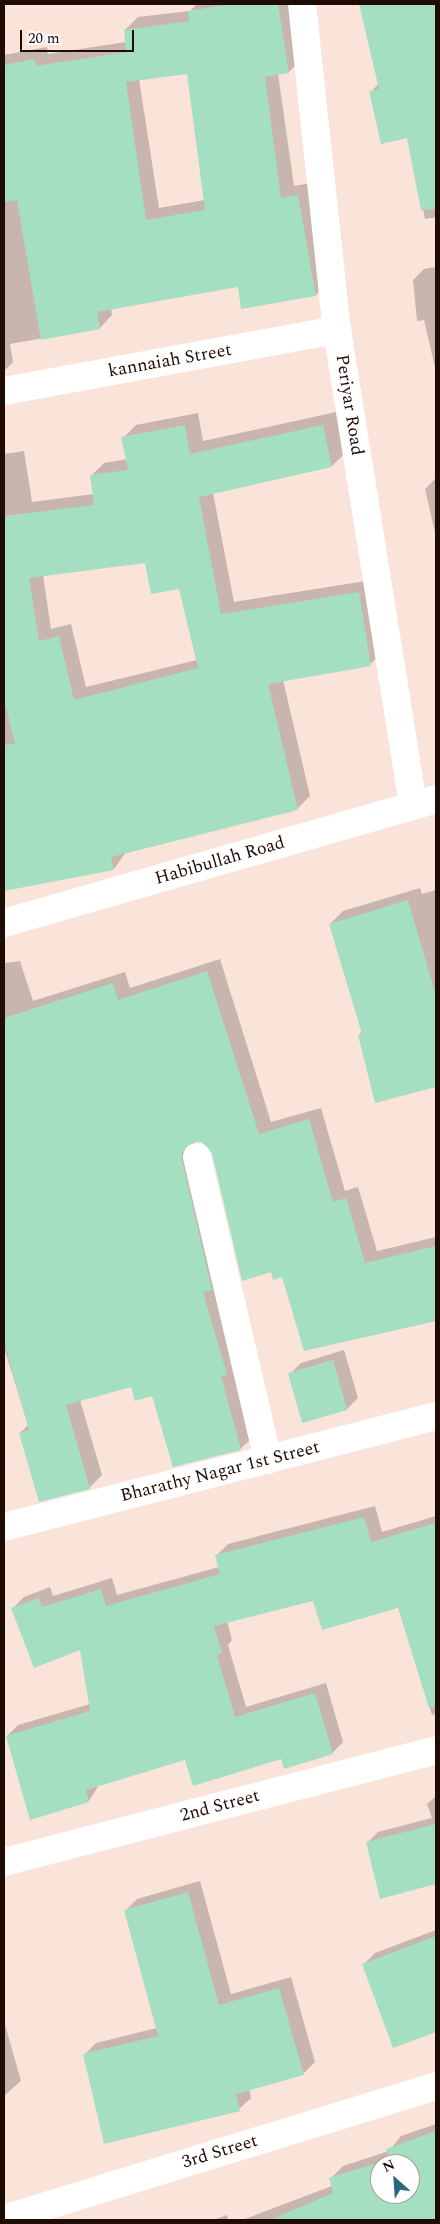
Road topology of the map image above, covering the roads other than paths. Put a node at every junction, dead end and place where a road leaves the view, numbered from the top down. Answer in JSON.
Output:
{"nodes":[{"id":1,"x":302,"y":4,"type":"edge"},
{"id":2,"x":337,"y":330,"type":"junction"},
{"id":3,"x":4,"y":391,"type":"edge"},
{"id":4,"x":424,"y":802,"type":"edge"},
{"id":5,"x":4,"y":923,"type":"edge"},
{"id":6,"x":197,"y":1157,"type":"dead end"},
{"id":7,"x":436,"y":1416,"type":"edge"},
{"id":8,"x":268,"y":1460,"type":"junction"},
{"id":9,"x":4,"y":1524,"type":"edge"},
{"id":10,"x":436,"y":1750,"type":"edge"},
{"id":11,"x":4,"y":1862,"type":"edge"},
{"id":12,"x":436,"y":2086,"type":"edge"},
{"id":13,"x":4,"y":2219,"type":"edge"}],
"edges":[{"from":1,"to":2,"type":"street","name":"Periyar Road"},
{"from":2,"to":3,"type":"street","name":"kannaiah Street"},
{"from":2,"to":4,"type":"street","name":"Periyar Road"},
{"from":4,"to":5,"type":"street","name":"Habibullah Road"},
{"from":6,"to":8,"type":"street"},
{"from":7,"to":8,"type":"street","name":"Bharathy Nagar 1st Street"},
{"from":8,"to":9,"type":"street","name":"Bharathy Nagar 1st Street"},
{"from":10,"to":11,"type":"street","name":"2nd Street"},
{"from":12,"to":13,"type":"street","name":"3rd Street"}]}
